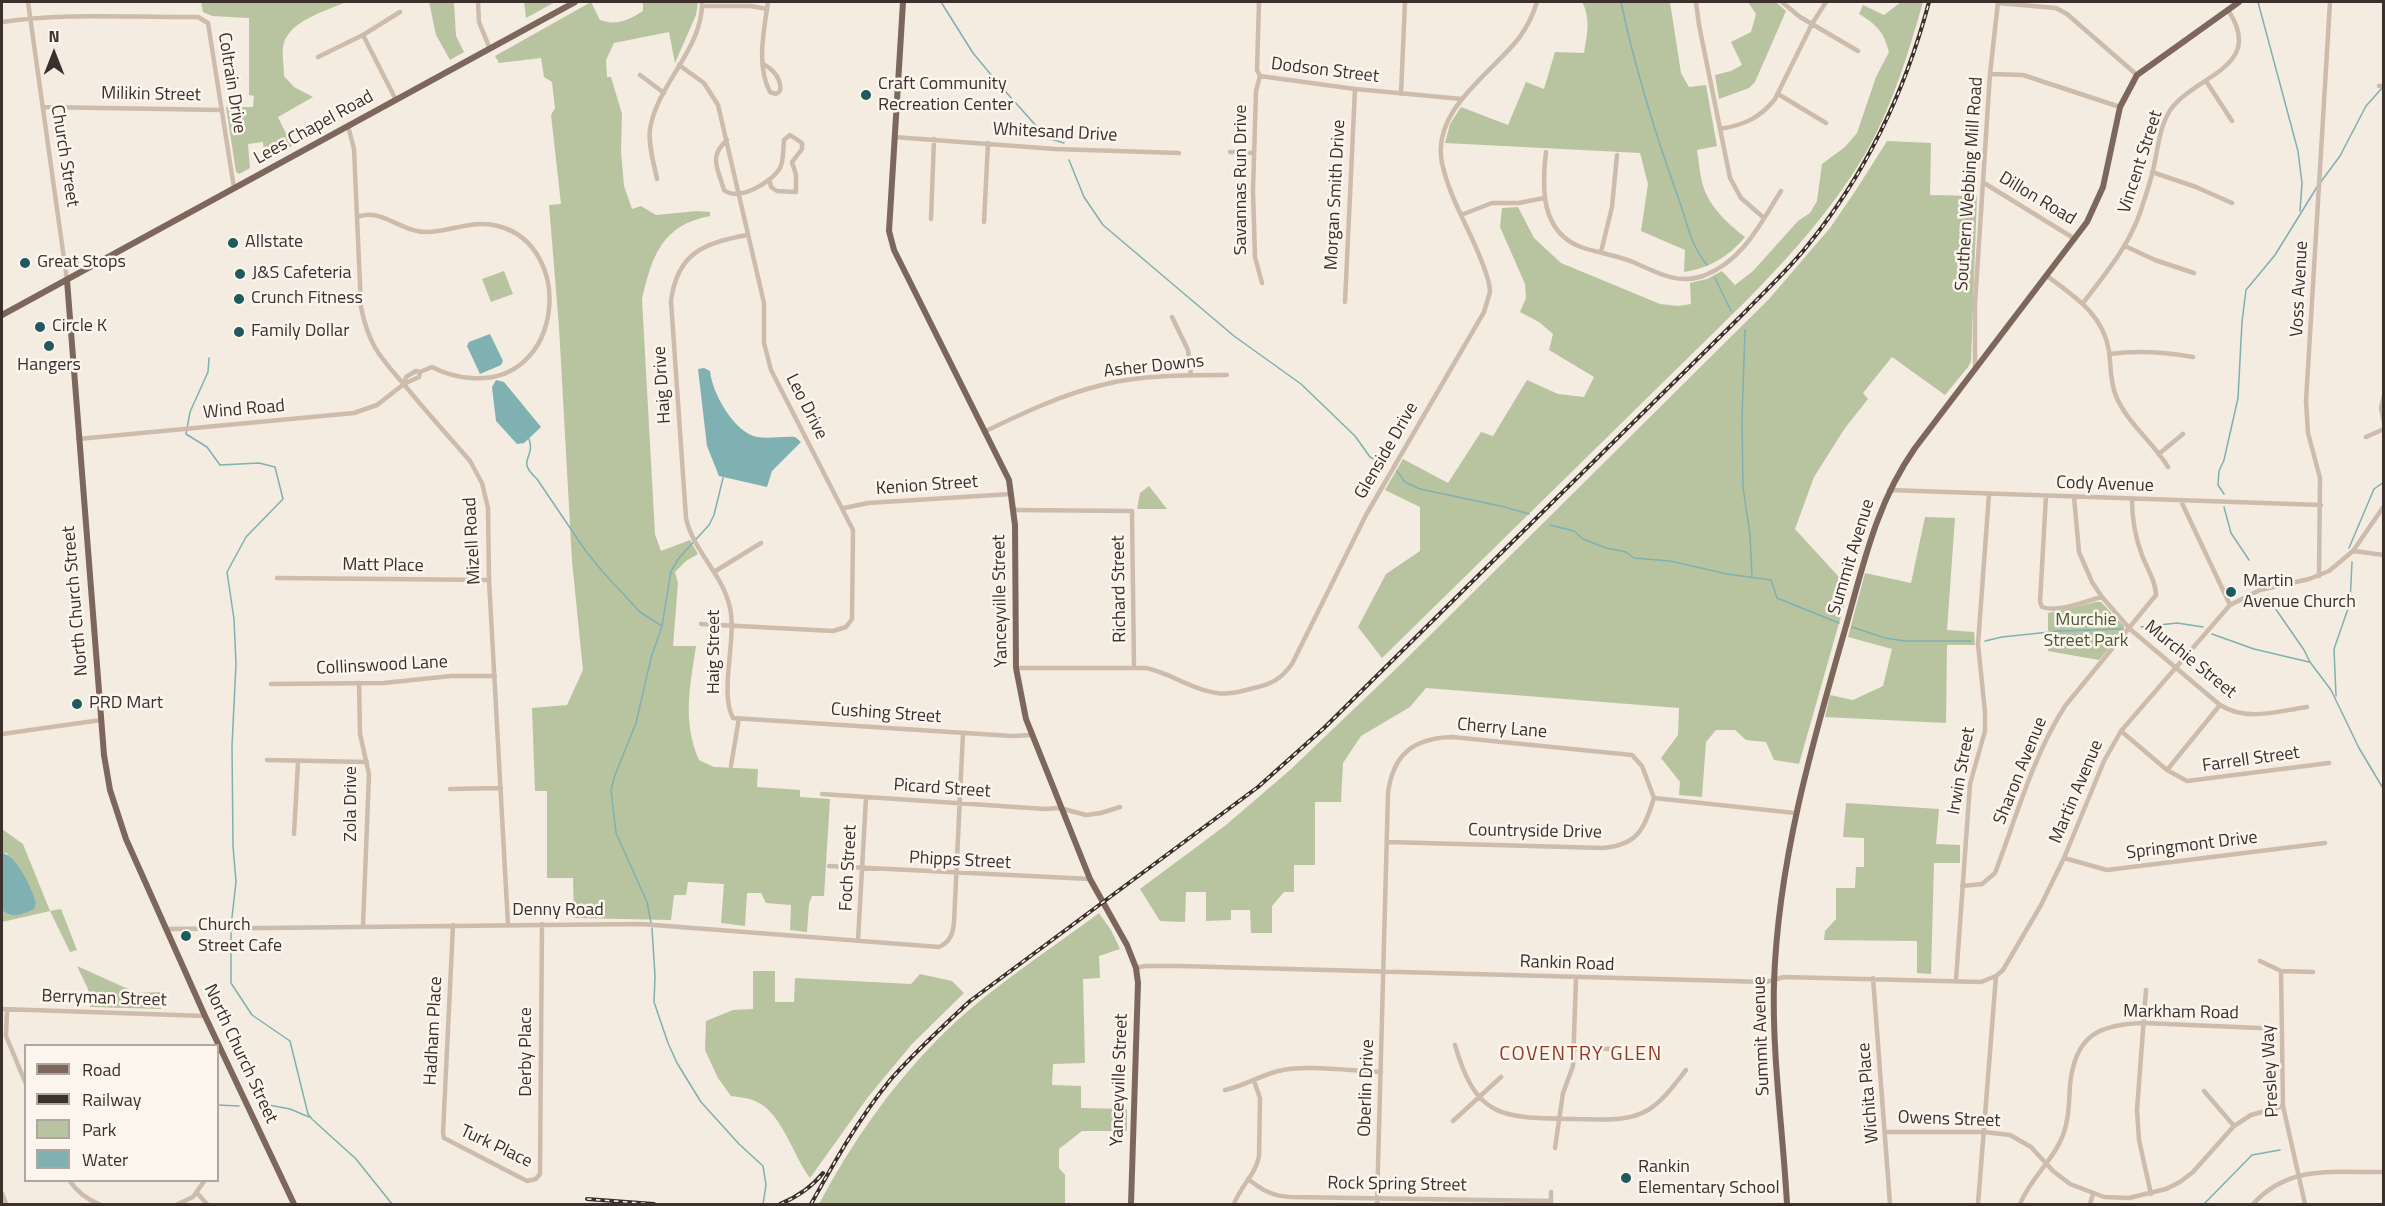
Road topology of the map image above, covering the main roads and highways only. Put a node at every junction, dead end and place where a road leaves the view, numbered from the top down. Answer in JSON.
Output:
{"nodes":[{"id":1,"x":575,"y":2,"type":"edge"},
{"id":2,"x":903,"y":2,"type":"edge"},
{"id":3,"x":2233,"y":4,"type":"edge"},
{"id":4,"x":67,"y":280,"type":"junction"},
{"id":5,"x":2,"y":315,"type":"edge"},
{"id":6,"x":218,"y":1044,"type":"edge"},
{"id":7,"x":219,"y":1046,"type":"edge"},
{"id":8,"x":294,"y":1204,"type":"edge"},
{"id":9,"x":1131,"y":1204,"type":"edge"},
{"id":10,"x":1787,"y":1204,"type":"edge"}],
"edges":[{"from":1,"to":4,"type":"main road","name":"Lees Chapel Road"},
{"from":2,"to":9,"type":"main road","name":"Yanceyville Street"},
{"from":3,"to":10,"type":"main road","name":"Summit Avenue"},
{"from":4,"to":5,"type":"main road","name":"Lees Chapel Road"},
{"from":4,"to":6,"type":"main road","name":"North Church Street"},
{"from":7,"to":8,"type":"main road","name":"North Church Street"}]}
